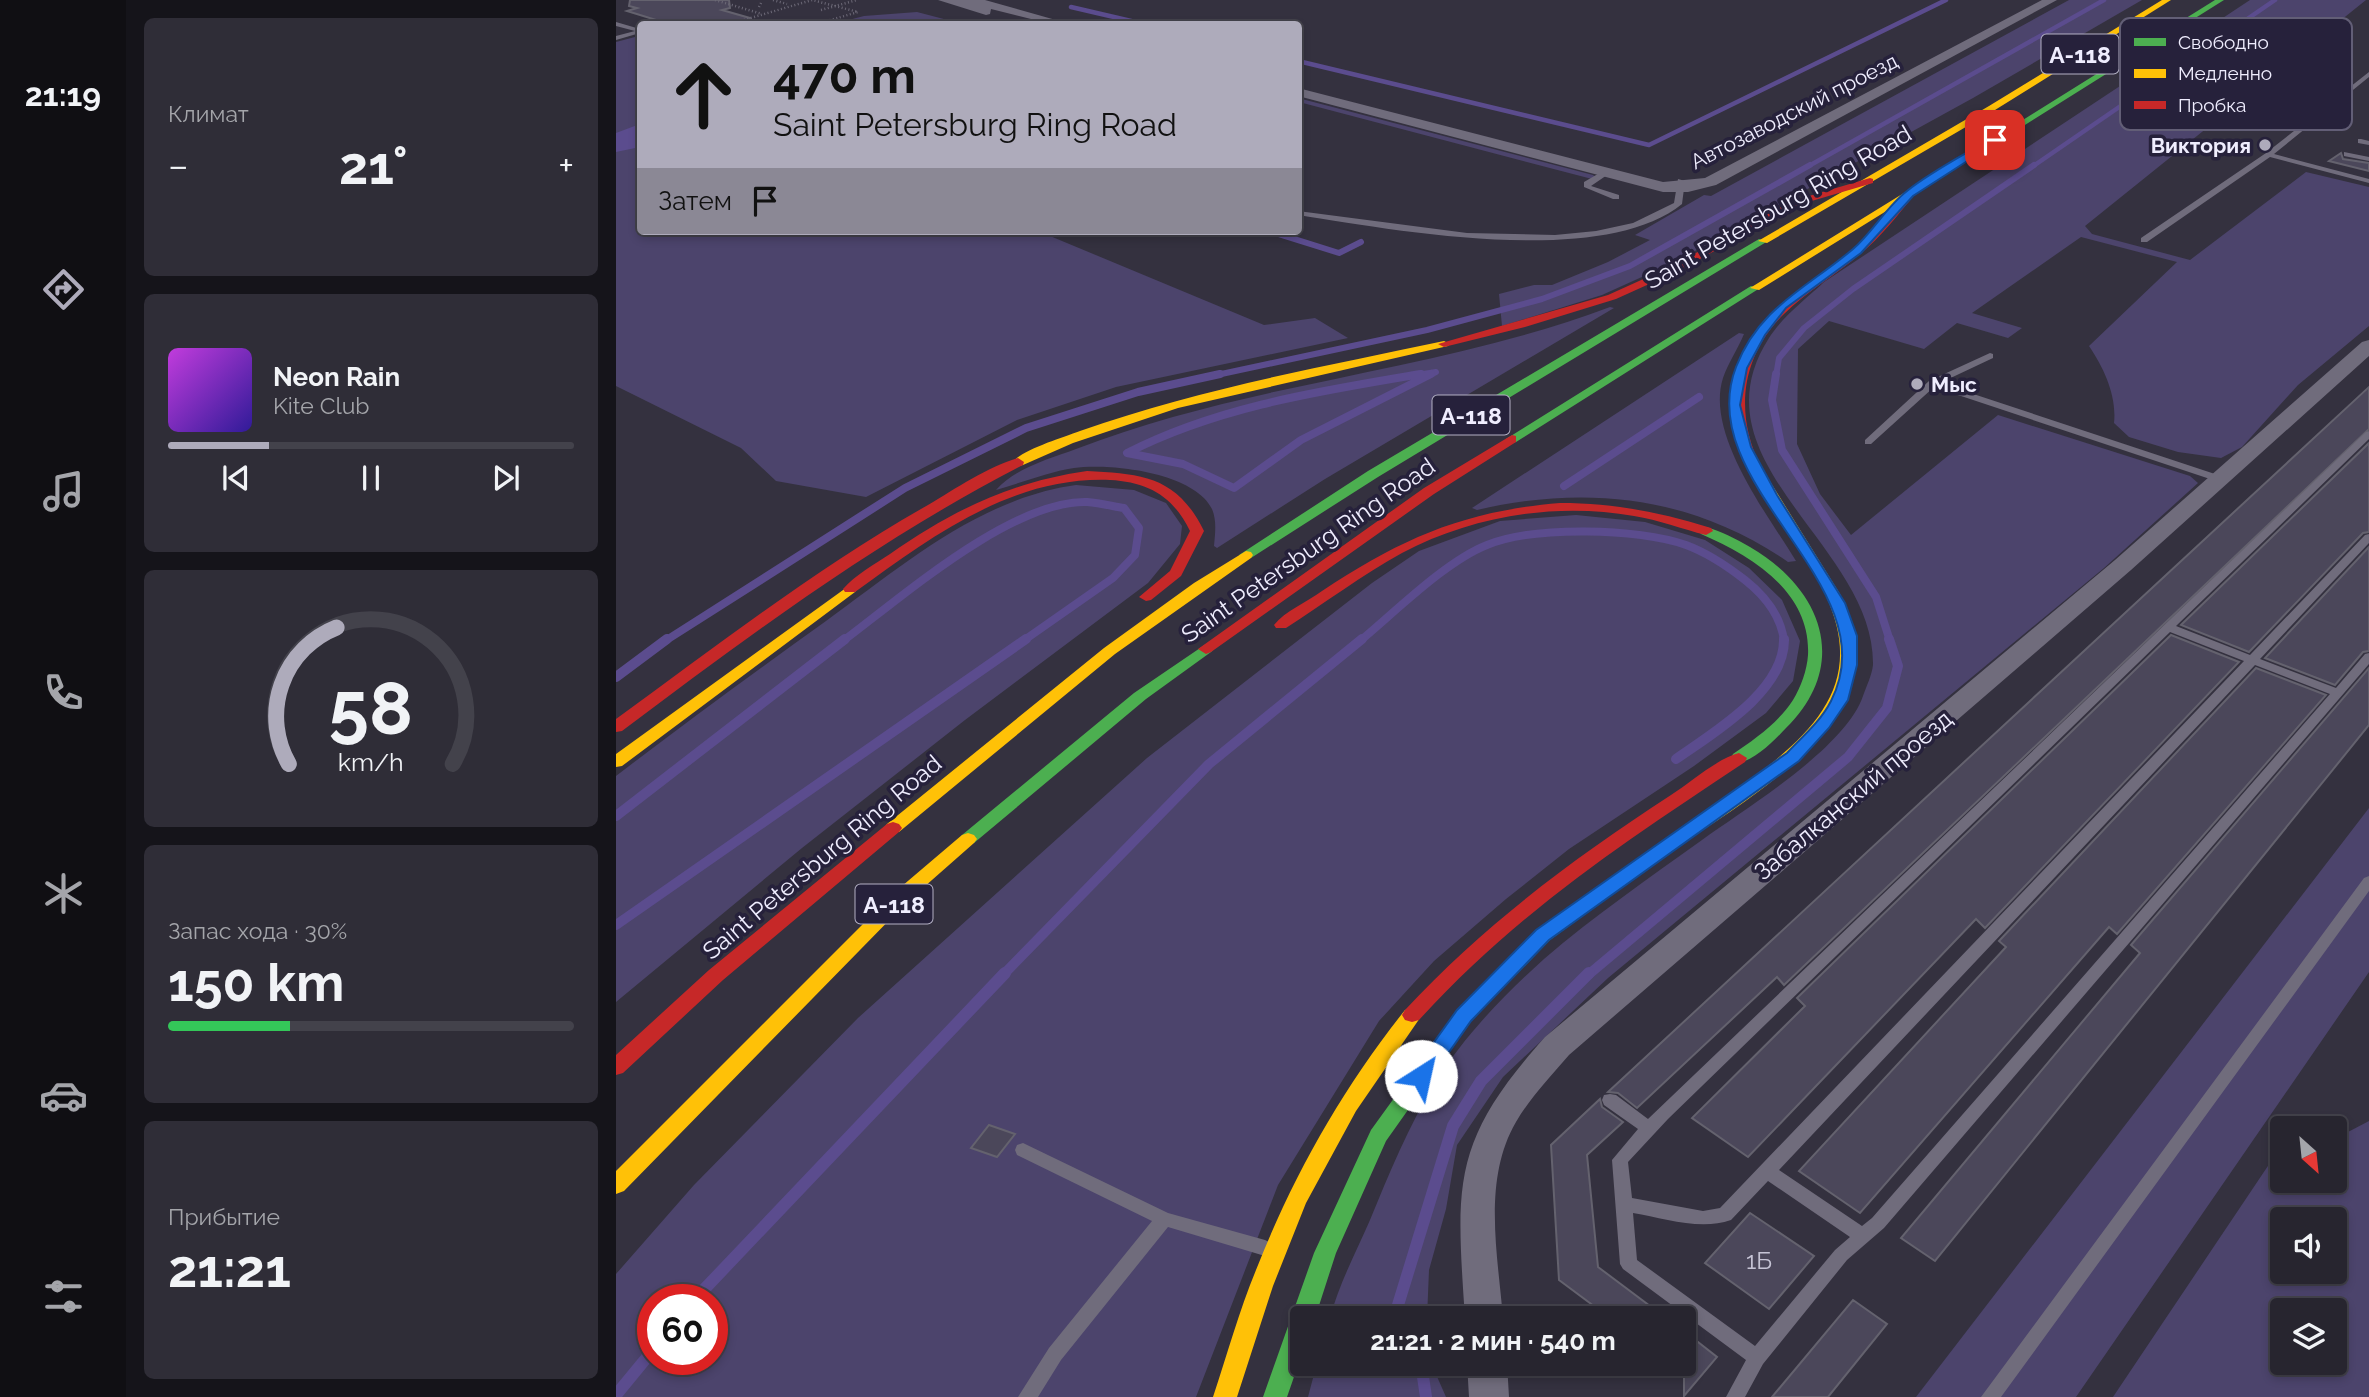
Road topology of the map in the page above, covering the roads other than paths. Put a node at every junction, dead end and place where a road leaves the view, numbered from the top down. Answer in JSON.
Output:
{"nodes":[{"id":1,"x":944,"y":0,"type":"edge"},
{"id":2,"x":970,"y":0,"type":"edge"},
{"id":3,"x":2034,"y":0,"type":"edge"},
{"id":4,"x":2051,"y":0,"type":"edge"},
{"id":5,"x":2167,"y":0,"type":"edge"},
{"id":6,"x":2220,"y":0,"type":"edge"},
{"id":7,"x":2137,"y":18,"type":"edge"},
{"id":8,"x":2191,"y":18,"type":"edge"},
{"id":9,"x":1026,"y":21,"type":"edge"},
{"id":10,"x":1053,"y":21,"type":"edge"},
{"id":11,"x":616,"y":24,"type":"edge"},
{"id":12,"x":2120,"y":29,"type":"edge"},
{"id":13,"x":637,"y":30,"type":"edge"},
{"id":14,"x":637,"y":32,"type":"edge"},
{"id":15,"x":616,"y":38,"type":"edge"},
{"id":16,"x":2120,"y":63,"type":"edge"},
{"id":17,"x":2369,"y":74,"type":"edge"},
{"id":18,"x":1302,"y":86,"type":"edge"},
{"id":19,"x":2352,"y":88,"type":"edge"},
{"id":20,"x":1302,"y":94,"type":"edge"},
{"id":21,"x":2300,"y":130,"type":"edge"},
{"id":22,"x":2347,"y":154,"type":"dead end"},
{"id":23,"x":2269,"y":155,"type":"junction"},
{"id":24,"x":2369,"y":159,"type":"edge"},
{"id":25,"x":1606,"y":173,"type":"junction"},
{"id":26,"x":1870,"y":181,"type":"junction"},
{"id":27,"x":2369,"y":181,"type":"edge"},
{"id":28,"x":1681,"y":184,"type":"junction"},
{"id":29,"x":1910,"y":194,"type":"junction"},
{"id":30,"x":1616,"y":197,"type":"dead end"},
{"id":31,"x":1302,"y":214,"type":"edge"},
{"id":32,"x":2144,"y":240,"type":"dead end"},
{"id":33,"x":2369,"y":346,"type":"edge"},
{"id":34,"x":1990,"y":356,"type":"dead end"},
{"id":35,"x":1932,"y":383,"type":"junction"},
{"id":36,"x":2369,"y":434,"type":"edge"},
{"id":37,"x":1868,"y":442,"type":"dead end"},
{"id":38,"x":2220,"y":479,"type":"junction"},
{"id":39,"x":2369,"y":537,"type":"edge"},
{"id":40,"x":2168,"y":627,"type":"junction"},
{"id":41,"x":1200,"y":653,"type":"junction"},
{"id":42,"x":2369,"y":657,"type":"edge"},
{"id":43,"x":2255,"y":659,"type":"junction"},
{"id":44,"x":1085,"y":668,"type":"junction"},
{"id":45,"x":2338,"y":694,"type":"junction"},
{"id":46,"x":616,"y":727,"type":"edge"},
{"id":47,"x":616,"y":762,"type":"edge"},
{"id":48,"x":2369,"y":881,"type":"edge"},
{"id":49,"x":616,"y":1067,"type":"edge"},
{"id":50,"x":1610,"y":1100,"type":"dead end"},
{"id":51,"x":1648,"y":1128,"type":"junction"},
{"id":52,"x":1023,"y":1150,"type":"dead end"},
{"id":53,"x":1767,"y":1171,"type":"junction"},
{"id":54,"x":616,"y":1185,"type":"edge"},
{"id":55,"x":1624,"y":1204,"type":"junction"},
{"id":56,"x":1164,"y":1219,"type":"junction"},
{"id":57,"x":1863,"y":1236,"type":"junction"},
{"id":58,"x":1275,"y":1251,"type":"junction"},
{"id":59,"x":1307,"y":1306,"type":"edge"},
{"id":60,"x":1483,"y":1306,"type":"edge"},
{"id":61,"x":1290,"y":1354,"type":"edge"},
{"id":62,"x":1757,"y":1358,"type":"junction"},
{"id":63,"x":1488,"y":1376,"type":"edge"},
{"id":64,"x":1027,"y":1397,"type":"edge"},
{"id":65,"x":1225,"y":1397,"type":"edge"},
{"id":66,"x":1275,"y":1397,"type":"edge"},
{"id":67,"x":1489,"y":1397,"type":"edge"},
{"id":68,"x":1735,"y":1397,"type":"edge"},
{"id":69,"x":1990,"y":1397,"type":"edge"}],
"edges":[{"from":1,"to":9,"type":"street"},
{"from":2,"to":10,"type":"street"},
{"from":3,"to":28,"type":"street","name":"Автозаводский проезд"},
{"from":4,"to":28,"type":"street","name":"Автозаводский проезд"},
{"from":5,"to":7,"type":"main road","name":"Saint Petersburg Ring Road","number":"А-118"},
{"from":6,"to":8,"type":"main road","name":"Saint Petersburg Ring Road","number":"А-118"},
{"from":11,"to":13,"type":"lane"},
{"from":12,"to":26,"type":"main road","name":"Saint Petersburg Ring Road","number":"А-118"},
{"from":14,"to":15,"type":"lane"},
{"from":16,"to":29,"type":"main road","name":"Saint Petersburg Ring Road","number":"А-118"},
{"from":17,"to":19,"type":"lane"},
{"from":18,"to":28,"type":"street","name":"Автозаводский проезд"},
{"from":20,"to":25,"type":"street","name":"Автозаводский проезд"},
{"from":21,"to":23,"type":"lane"},
{"from":22,"to":24,"type":"lane"},
{"from":23,"to":27,"type":"lane"},
{"from":23,"to":32,"type":"lane"},
{"from":25,"to":28,"type":"street","name":"Автозаводский проезд"},
{"from":25,"to":30,"type":"lane"},
{"from":26,"to":44,"type":"main road","name":"Saint Petersburg Ring Road","number":"А-118"},
{"from":26,"to":46,"type":"main road"},
{"from":28,"to":31,"type":"lane"},
{"from":29,"to":41,"type":"main road","name":"Saint Petersburg Ring Road","number":"А-118"},
{"from":29,"to":59,"type":"main road"},
{"from":33,"to":38,"type":"street","name":"Забалканский проезд"},
{"from":34,"to":35,"type":"lane"},
{"from":35,"to":37,"type":"lane"},
{"from":35,"to":38,"type":"lane"},
{"from":36,"to":40,"type":"lane"},
{"from":38,"to":60,"type":"street","name":"Забалканский проезд"},
{"from":39,"to":43,"type":"lane"},
{"from":40,"to":43,"type":"lane"},
{"from":40,"to":51,"type":"lane"},
{"from":41,"to":54,"type":"main road","name":"Saint Petersburg Ring Road","number":"А-118"},
{"from":41,"to":58,"type":"main road"},
{"from":42,"to":45,"type":"lane"},
{"from":43,"to":45,"type":"lane"},
{"from":43,"to":53,"type":"lane"},
{"from":44,"to":47,"type":"main road"},
{"from":44,"to":49,"type":"main road","name":"Saint Petersburg Ring Road","number":"А-118"},
{"from":45,"to":57,"type":"lane"},
{"from":48,"to":69,"type":"lane"},
{"from":50,"to":51,"type":"lane"},
{"from":51,"to":55,"type":"lane"},
{"from":52,"to":56,"type":"lane"},
{"from":53,"to":55,"type":"lane"},
{"from":53,"to":57,"type":"lane"},
{"from":55,"to":62,"type":"lane"},
{"from":56,"to":58,"type":"lane"},
{"from":56,"to":64,"type":"lane"},
{"from":57,"to":62,"type":"lane"},
{"from":58,"to":65,"type":"main road"},
{"from":61,"to":66,"type":"main road"},
{"from":62,"to":68,"type":"lane"},
{"from":63,"to":67,"type":"street"}]}
